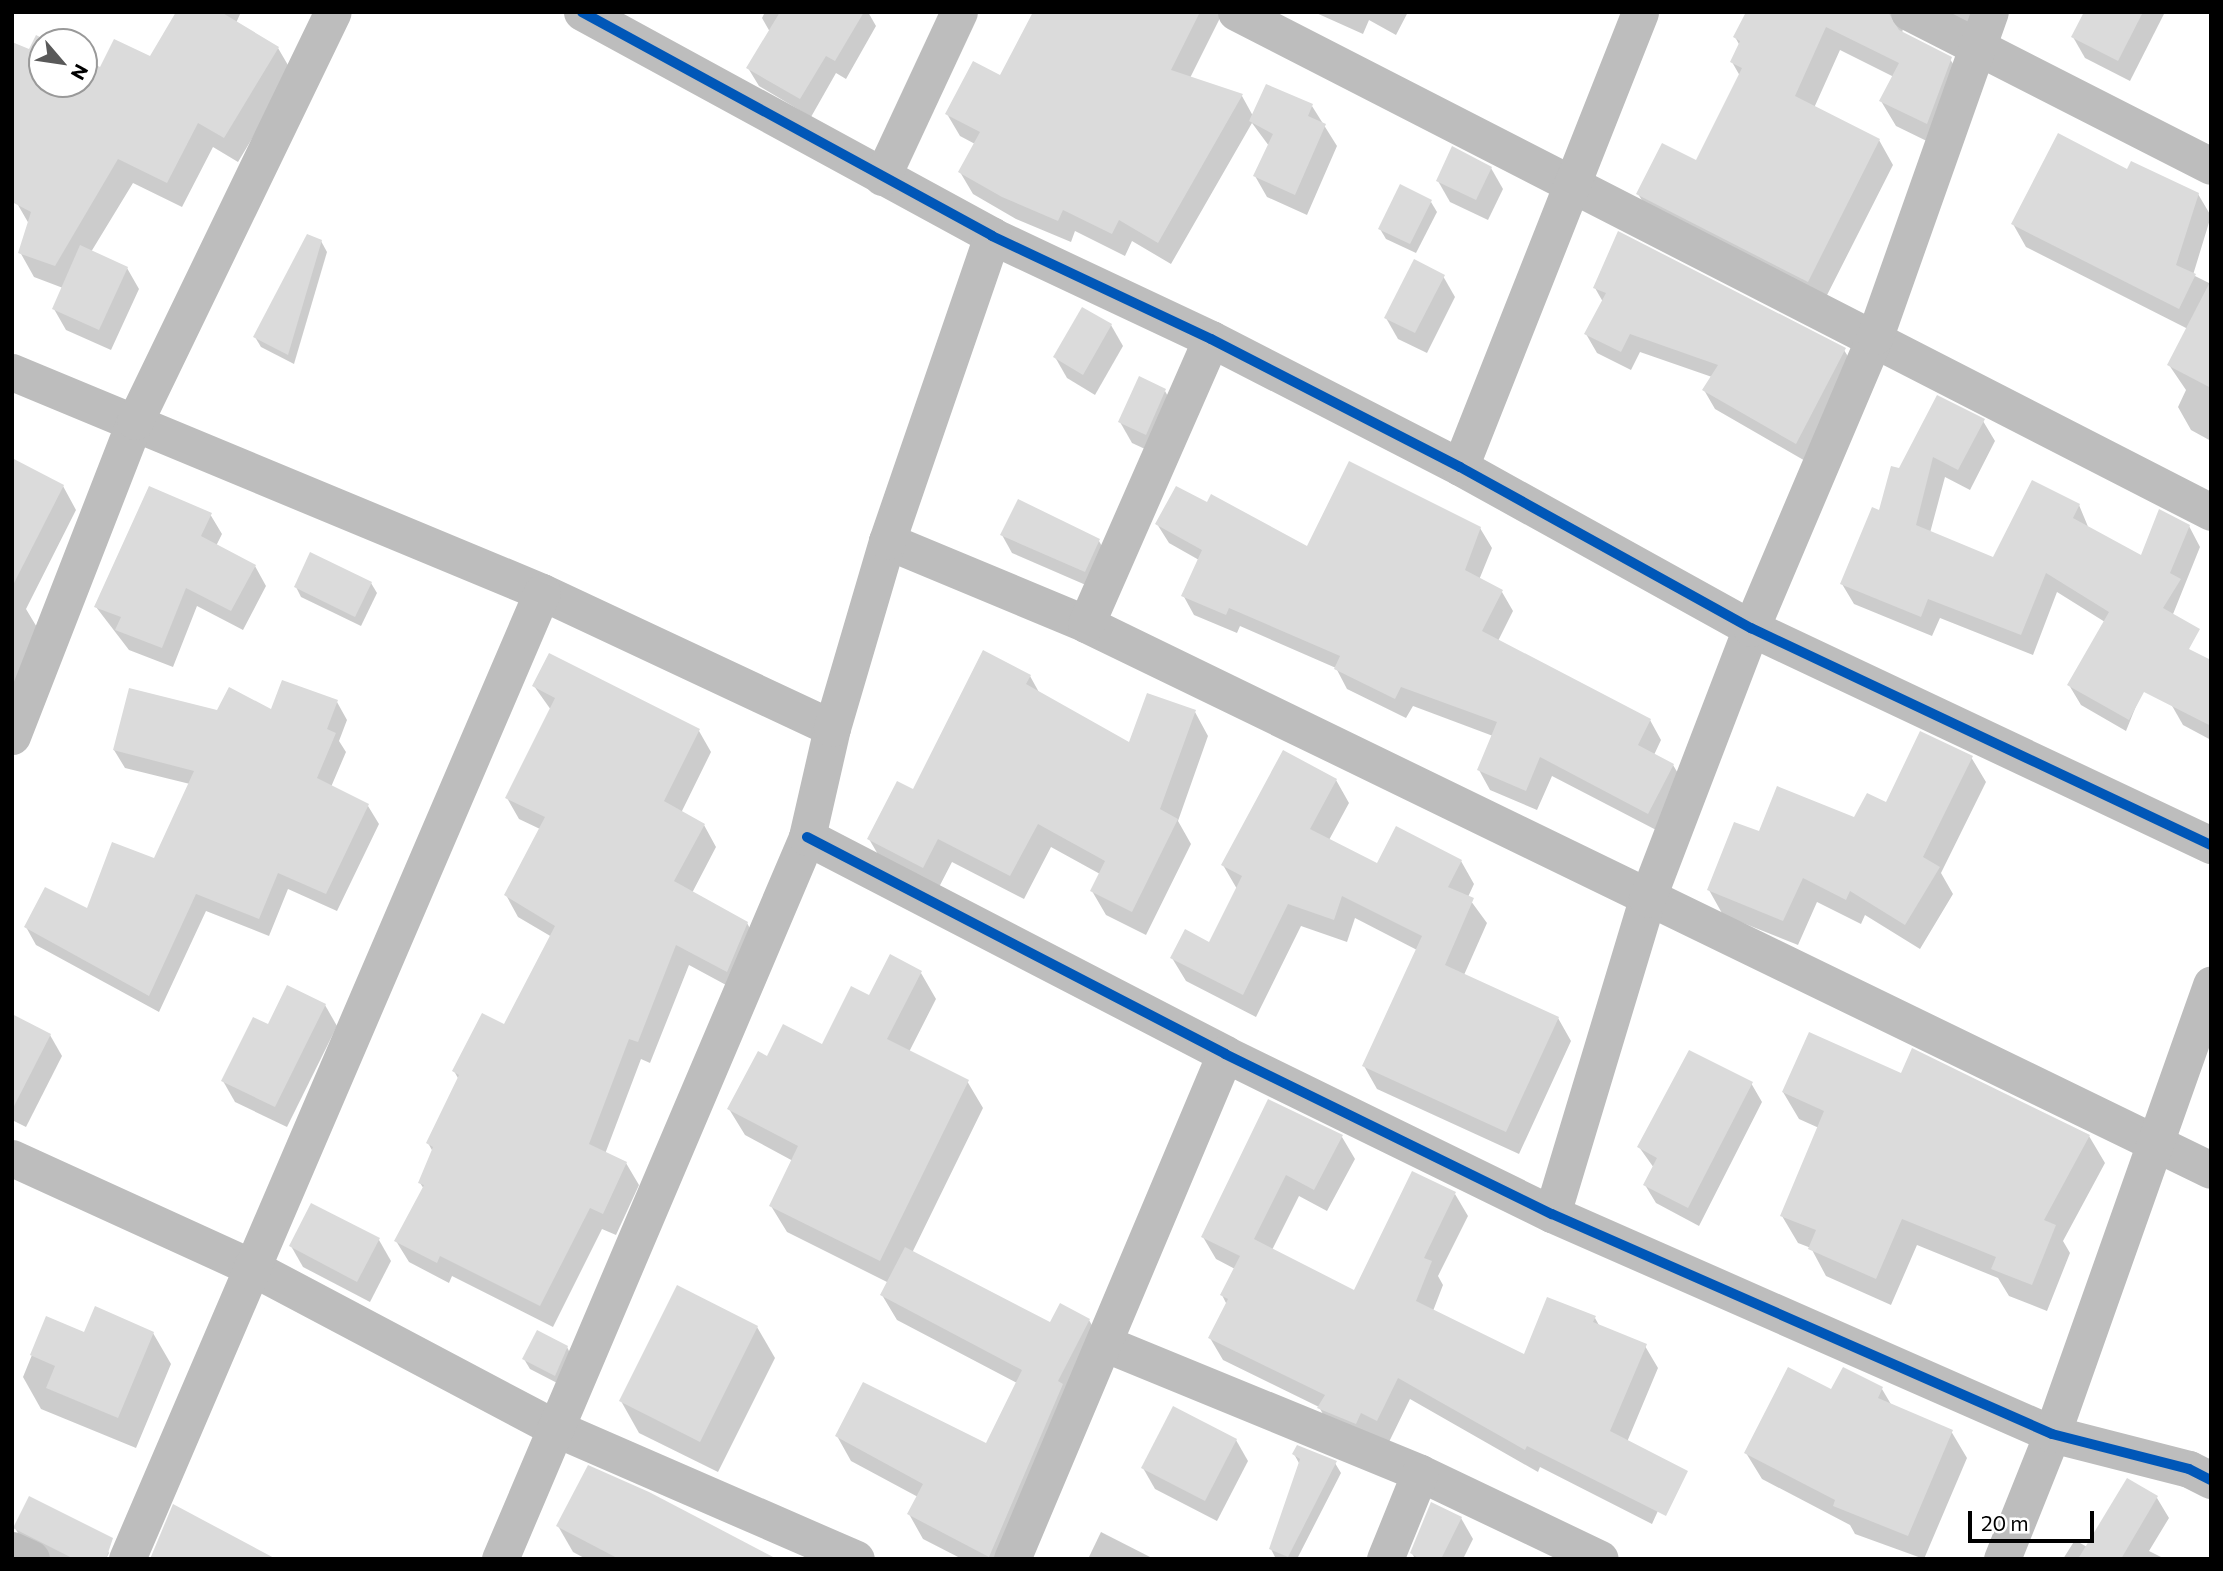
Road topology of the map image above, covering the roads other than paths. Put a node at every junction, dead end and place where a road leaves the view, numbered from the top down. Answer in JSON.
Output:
{"nodes":[{"id":1,"x":333,"y":12,"type":"edge"},
{"id":2,"x":582,"y":12,"type":"edge"},
{"id":3,"x":959,"y":12,"type":"edge"},
{"id":4,"x":1236,"y":12,"type":"edge"},
{"id":5,"x":1640,"y":12,"type":"edge"},
{"id":6,"x":1909,"y":12,"type":"edge"},
{"id":7,"x":1990,"y":12,"type":"edge"},
{"id":8,"x":1977,"y":46,"type":"junction"},
{"id":9,"x":2211,"y":166,"type":"edge"},
{"id":10,"x":882,"y":177,"type":"junction"},
{"id":11,"x":1573,"y":185,"type":"junction"},
{"id":12,"x":992,"y":236,"type":"junction"},
{"id":13,"x":1875,"y":337,"type":"junction"},
{"id":14,"x":1211,"y":339,"type":"junction"},
{"id":15,"x":12,"y":372,"type":"edge"},
{"id":16,"x":135,"y":421,"type":"junction"},
{"id":17,"x":1460,"y":467,"type":"junction"},
{"id":18,"x":2211,"y":512,"type":"edge"},
{"id":19,"x":887,"y":541,"type":"junction"},
{"id":20,"x":542,"y":592,"type":"junction"},
{"id":21,"x":1086,"y":624,"type":"junction"},
{"id":22,"x":1751,"y":628,"type":"junction"},
{"id":23,"x":832,"y":728,"type":"junction"},
{"id":24,"x":12,"y":736,"type":"edge"},
{"id":25,"x":807,"y":837,"type":"junction"},
{"id":26,"x":2211,"y":845,"type":"edge"},
{"id":27,"x":1647,"y":899,"type":"junction"},
{"id":28,"x":2211,"y":984,"type":"edge"},
{"id":29,"x":1225,"y":1054,"type":"junction"},
{"id":30,"x":2154,"y":1141,"type":"junction"},
{"id":31,"x":12,"y":1158,"type":"edge"},
{"id":32,"x":2211,"y":1170,"type":"edge"},
{"id":33,"x":1552,"y":1214,"type":"junction"},
{"id":34,"x":251,"y":1267,"type":"junction"},
{"id":35,"x":1106,"y":1344,"type":"junction"},
{"id":36,"x":555,"y":1428,"type":"junction"},
{"id":37,"x":2052,"y":1434,"type":"junction"},
{"id":38,"x":1420,"y":1473,"type":"junction"},
{"id":39,"x":2211,"y":1480,"type":"edge"},
{"id":40,"x":12,"y":1550,"type":"edge"},
{"id":41,"x":30,"y":1559,"type":"edge"},
{"id":42,"x":127,"y":1559,"type":"edge"},
{"id":43,"x":500,"y":1559,"type":"edge"},
{"id":44,"x":856,"y":1559,"type":"edge"},
{"id":45,"x":1012,"y":1559,"type":"edge"},
{"id":46,"x":1385,"y":1559,"type":"edge"},
{"id":47,"x":1600,"y":1559,"type":"edge"},
{"id":48,"x":2002,"y":1559,"type":"edge"}],
"edges":[{"from":1,"to":16,"type":"street"},
{"from":2,"to":10,"type":"street"},
{"from":3,"to":10,"type":"street"},
{"from":4,"to":11,"type":"street"},
{"from":5,"to":11,"type":"street"},
{"from":6,"to":8,"type":"street"},
{"from":7,"to":8,"type":"street"},
{"from":8,"to":9,"type":"street"},
{"from":8,"to":13,"type":"street"},
{"from":10,"to":12,"type":"street"},
{"from":11,"to":13,"type":"street"},
{"from":11,"to":17,"type":"street"},
{"from":12,"to":14,"type":"street"},
{"from":12,"to":19,"type":"street"},
{"from":13,"to":18,"type":"street"},
{"from":13,"to":22,"type":"street"},
{"from":14,"to":17,"type":"street"},
{"from":14,"to":21,"type":"street"},
{"from":15,"to":16,"type":"street"},
{"from":16,"to":20,"type":"street"},
{"from":16,"to":24,"type":"street"},
{"from":17,"to":22,"type":"street"},
{"from":19,"to":21,"type":"street"},
{"from":19,"to":23,"type":"street"},
{"from":20,"to":23,"type":"street"},
{"from":20,"to":34,"type":"street"},
{"from":21,"to":27,"type":"street"},
{"from":22,"to":26,"type":"street"},
{"from":22,"to":27,"type":"street"},
{"from":23,"to":25,"type":"street"},
{"from":25,"to":29,"type":"street"},
{"from":25,"to":36,"type":"street"},
{"from":27,"to":30,"type":"street"},
{"from":27,"to":33,"type":"street"},
{"from":28,"to":30,"type":"street"},
{"from":29,"to":33,"type":"street"},
{"from":29,"to":35,"type":"street"},
{"from":30,"to":32,"type":"street"},
{"from":30,"to":37,"type":"street"},
{"from":31,"to":34,"type":"street"},
{"from":33,"to":37,"type":"street"},
{"from":34,"to":36,"type":"street"},
{"from":34,"to":42,"type":"street"},
{"from":35,"to":38,"type":"street"},
{"from":35,"to":45,"type":"street"},
{"from":36,"to":43,"type":"street"},
{"from":36,"to":44,"type":"street"},
{"from":37,"to":39,"type":"street"},
{"from":37,"to":48,"type":"street"},
{"from":38,"to":46,"type":"street"},
{"from":38,"to":47,"type":"street"},
{"from":40,"to":41,"type":"street"}]}
